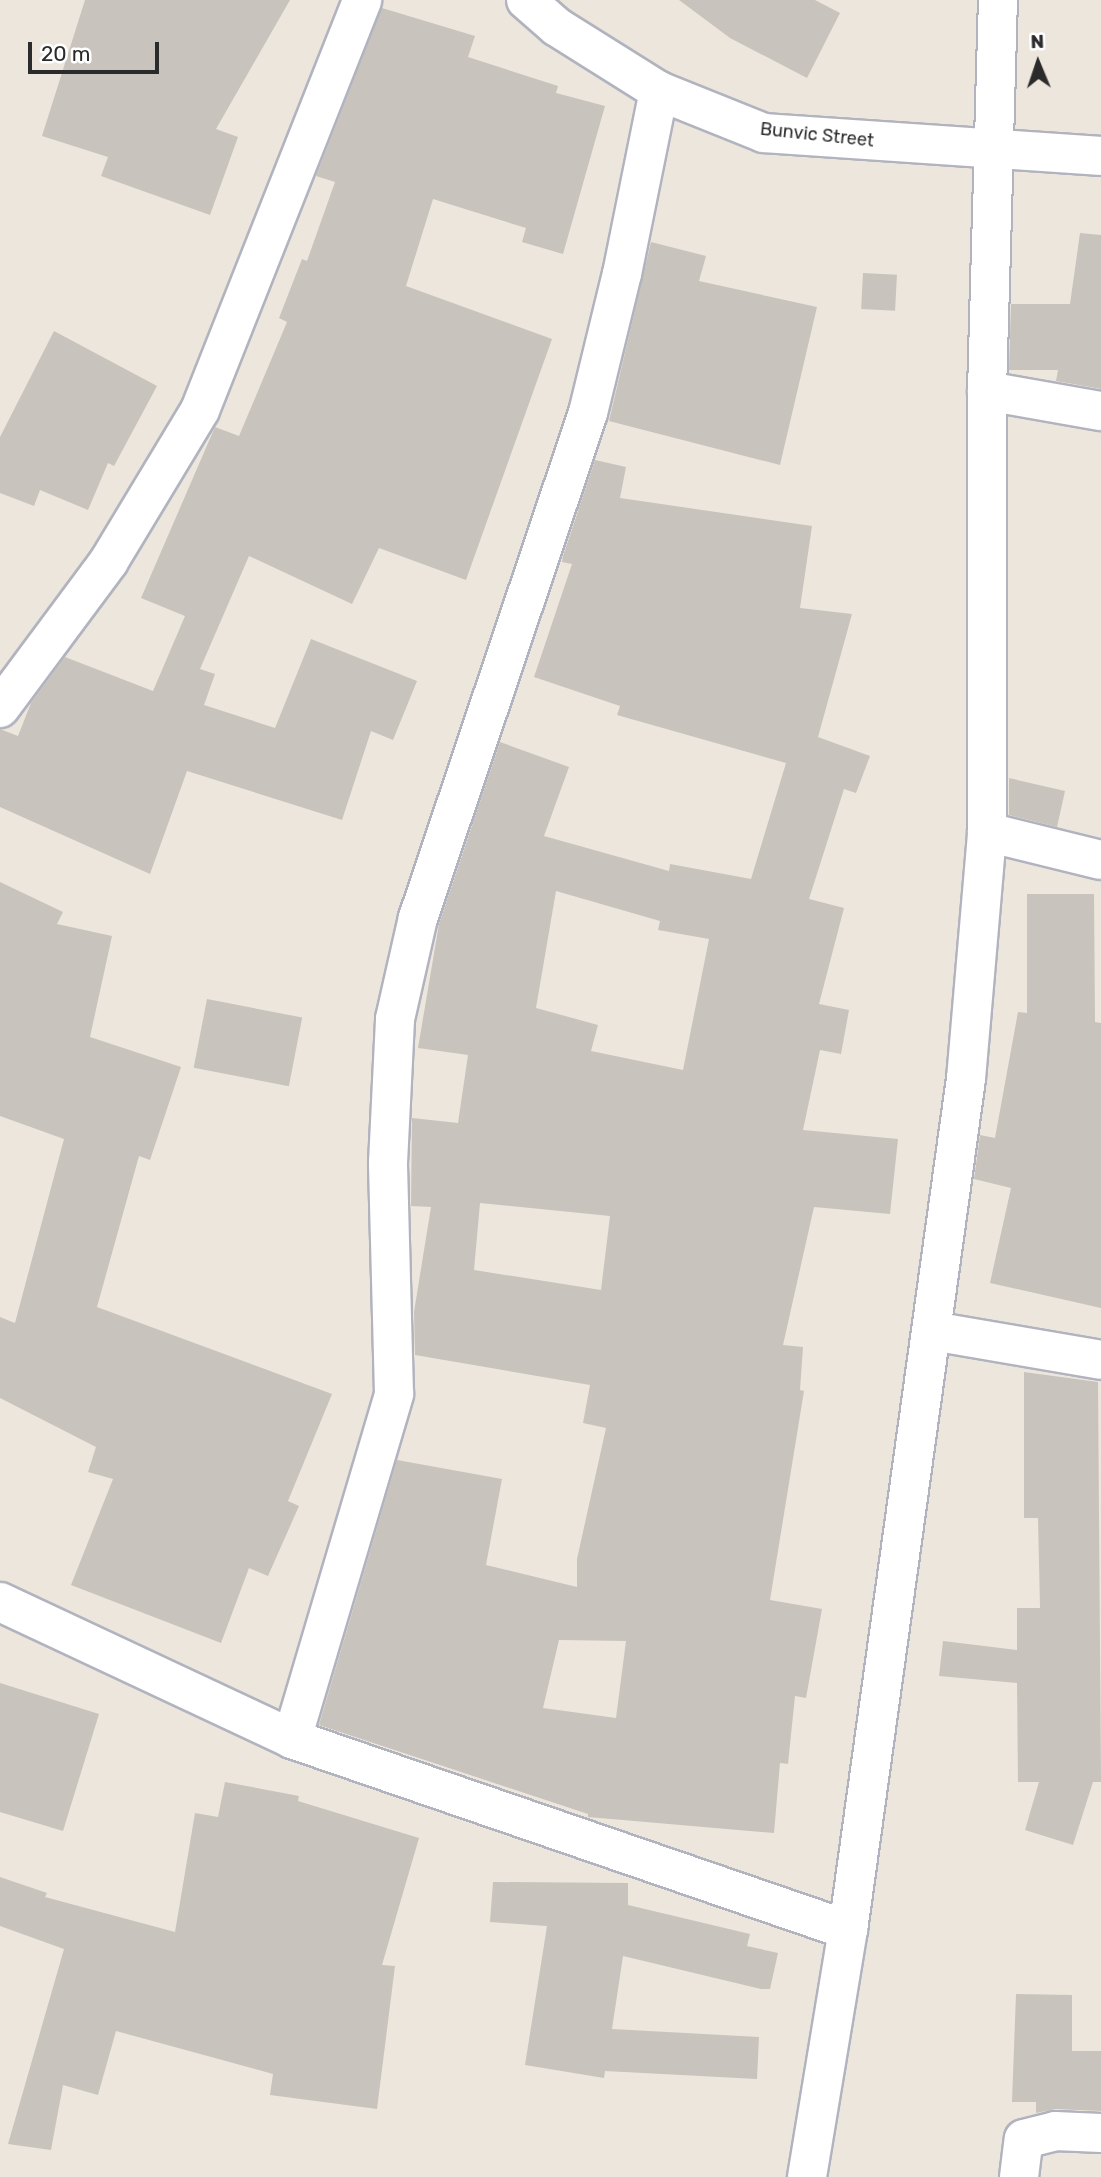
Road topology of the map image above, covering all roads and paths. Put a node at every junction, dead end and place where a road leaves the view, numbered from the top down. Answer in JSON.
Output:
{"nodes":[{"id":1,"x":362,"y":0,"type":"edge"},
{"id":2,"x":526,"y":0,"type":"edge"},
{"id":3,"x":998,"y":0,"type":"edge"},
{"id":4,"x":659,"y":91,"type":"junction"},
{"id":5,"x":992,"y":150,"type":"junction"},
{"id":6,"x":1101,"y":156,"type":"edge"},
{"id":7,"x":986,"y":391,"type":"junction"},
{"id":8,"x":1101,"y":411,"type":"edge"},
{"id":9,"x":0,"y":708,"type":"edge"},
{"id":10,"x":988,"y":832,"type":"junction"},
{"id":11,"x":1101,"y":860,"type":"edge"},
{"id":12,"x":932,"y":1331,"type":"junction"},
{"id":13,"x":1101,"y":1360,"type":"edge"},
{"id":14,"x":0,"y":1602,"type":"edge"},
{"id":15,"x":292,"y":1740,"type":"junction"},
{"id":16,"x":848,"y":1930,"type":"junction"},
{"id":17,"x":1101,"y":2133,"type":"edge"},
{"id":18,"x":807,"y":2177,"type":"edge"},
{"id":19,"x":1019,"y":2177,"type":"edge"}],
"edges":[{"from":1,"to":9,"type":"street"},
{"from":2,"to":4,"type":"street","name":"Bunvic Street"},
{"from":3,"to":5,"type":"street"},
{"from":4,"to":5,"type":"street","name":"Bunvic Street"},
{"from":4,"to":15,"type":"street"},
{"from":5,"to":6,"type":"street","name":"Bunvic Street"},
{"from":5,"to":7,"type":"street"},
{"from":7,"to":8,"type":"street"},
{"from":7,"to":10,"type":"street"},
{"from":10,"to":11,"type":"street"},
{"from":10,"to":12,"type":"street"},
{"from":12,"to":13,"type":"street"},
{"from":12,"to":16,"type":"street"},
{"from":14,"to":15,"type":"street"},
{"from":15,"to":16,"type":"street"},
{"from":16,"to":18,"type":"street"},
{"from":17,"to":19,"type":"street"}]}
